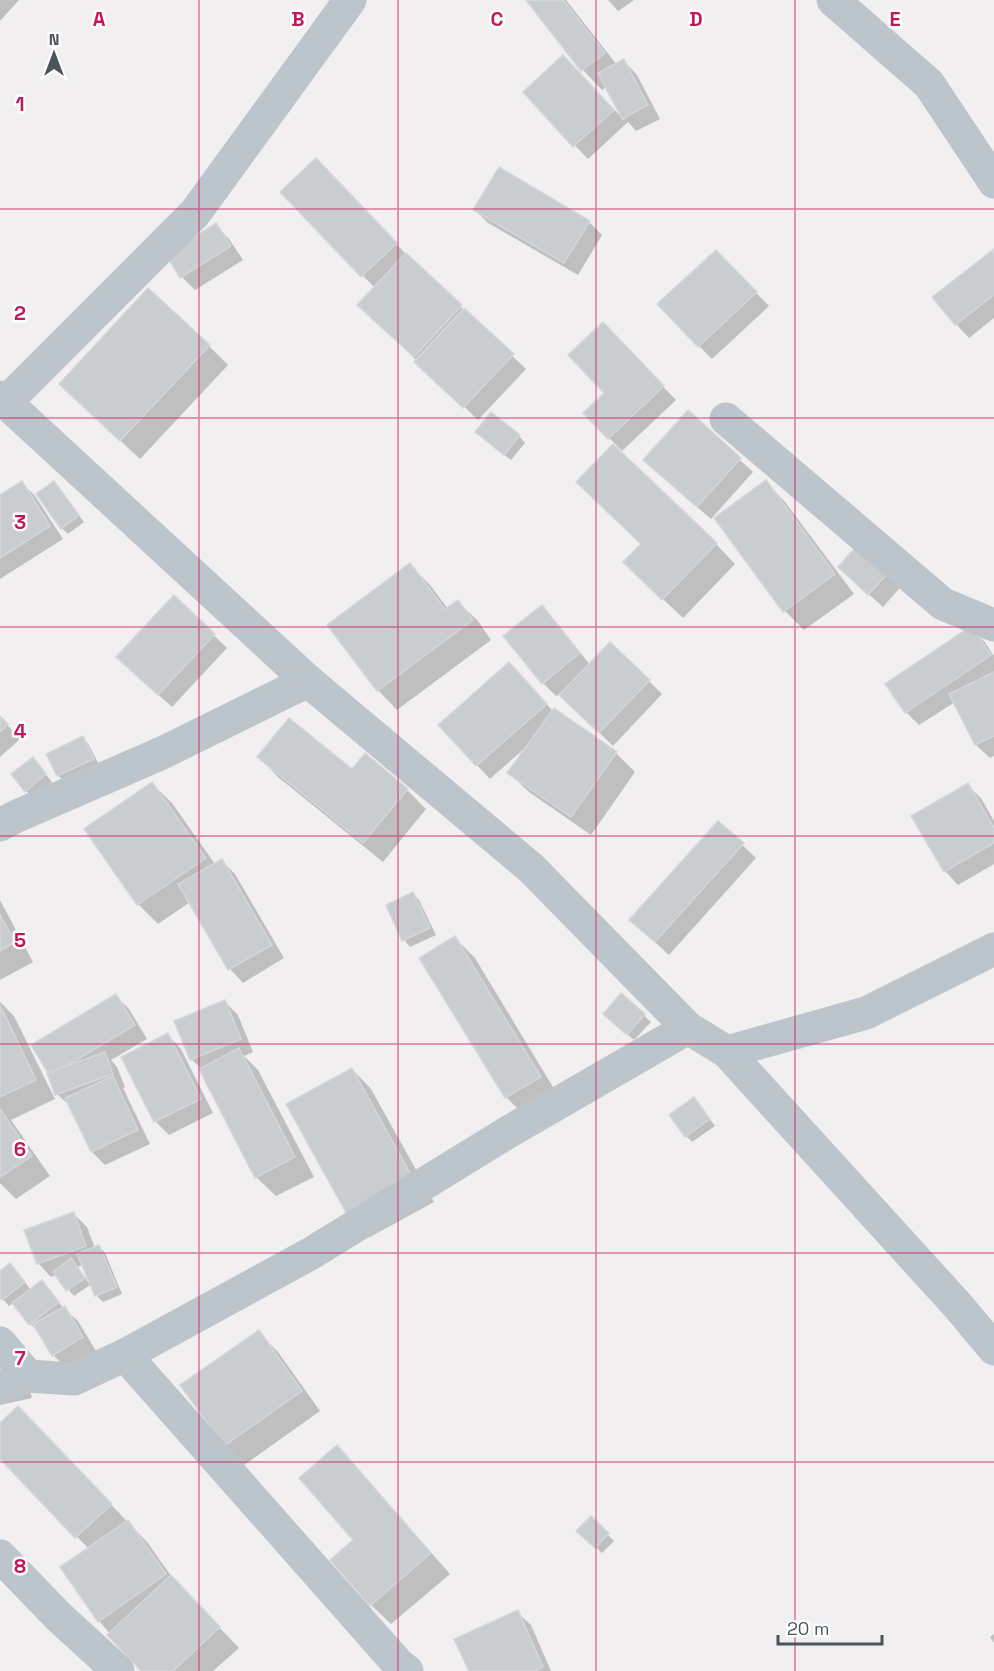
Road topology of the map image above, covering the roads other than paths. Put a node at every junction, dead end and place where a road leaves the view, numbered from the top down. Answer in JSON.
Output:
{"nodes":[{"id":1,"x":350,"y":0,"type":"edge"},
{"id":2,"x":833,"y":0,"type":"edge"},
{"id":3,"x":994,"y":182,"type":"edge"},
{"id":4,"x":3,"y":399,"type":"edge"},
{"id":5,"x":726,"y":419,"type":"dead end"},
{"id":6,"x":994,"y":625,"type":"edge"},
{"id":7,"x":308,"y":681,"type":"junction"},
{"id":8,"x":0,"y":825,"type":"edge"},
{"id":9,"x":994,"y":949,"type":"edge"},
{"id":10,"x":688,"y":1028,"type":"junction"},
{"id":11,"x":727,"y":1052,"type":"junction"},
{"id":12,"x":0,"y":1343,"type":"edge"},
{"id":13,"x":994,"y":1349,"type":"edge"},
{"id":14,"x":124,"y":1354,"type":"junction"},
{"id":15,"x":14,"y":1382,"type":"edge"},
{"id":16,"x":0,"y":1556,"type":"edge"},
{"id":17,"x":118,"y":1671,"type":"edge"},
{"id":18,"x":407,"y":1671,"type":"edge"}],
"edges":[{"from":1,"to":4,"type":"street"},
{"from":2,"to":3,"type":"street"},
{"from":4,"to":7,"type":"street"},
{"from":5,"to":6,"type":"street"},
{"from":7,"to":8,"type":"street"},
{"from":7,"to":10,"type":"street"},
{"from":9,"to":11,"type":"street"},
{"from":10,"to":11,"type":"street"},
{"from":10,"to":14,"type":"street"},
{"from":11,"to":13,"type":"street"},
{"from":12,"to":15,"type":"street"},
{"from":14,"to":15,"type":"street"},
{"from":14,"to":18,"type":"street"},
{"from":16,"to":17,"type":"street"}]}
